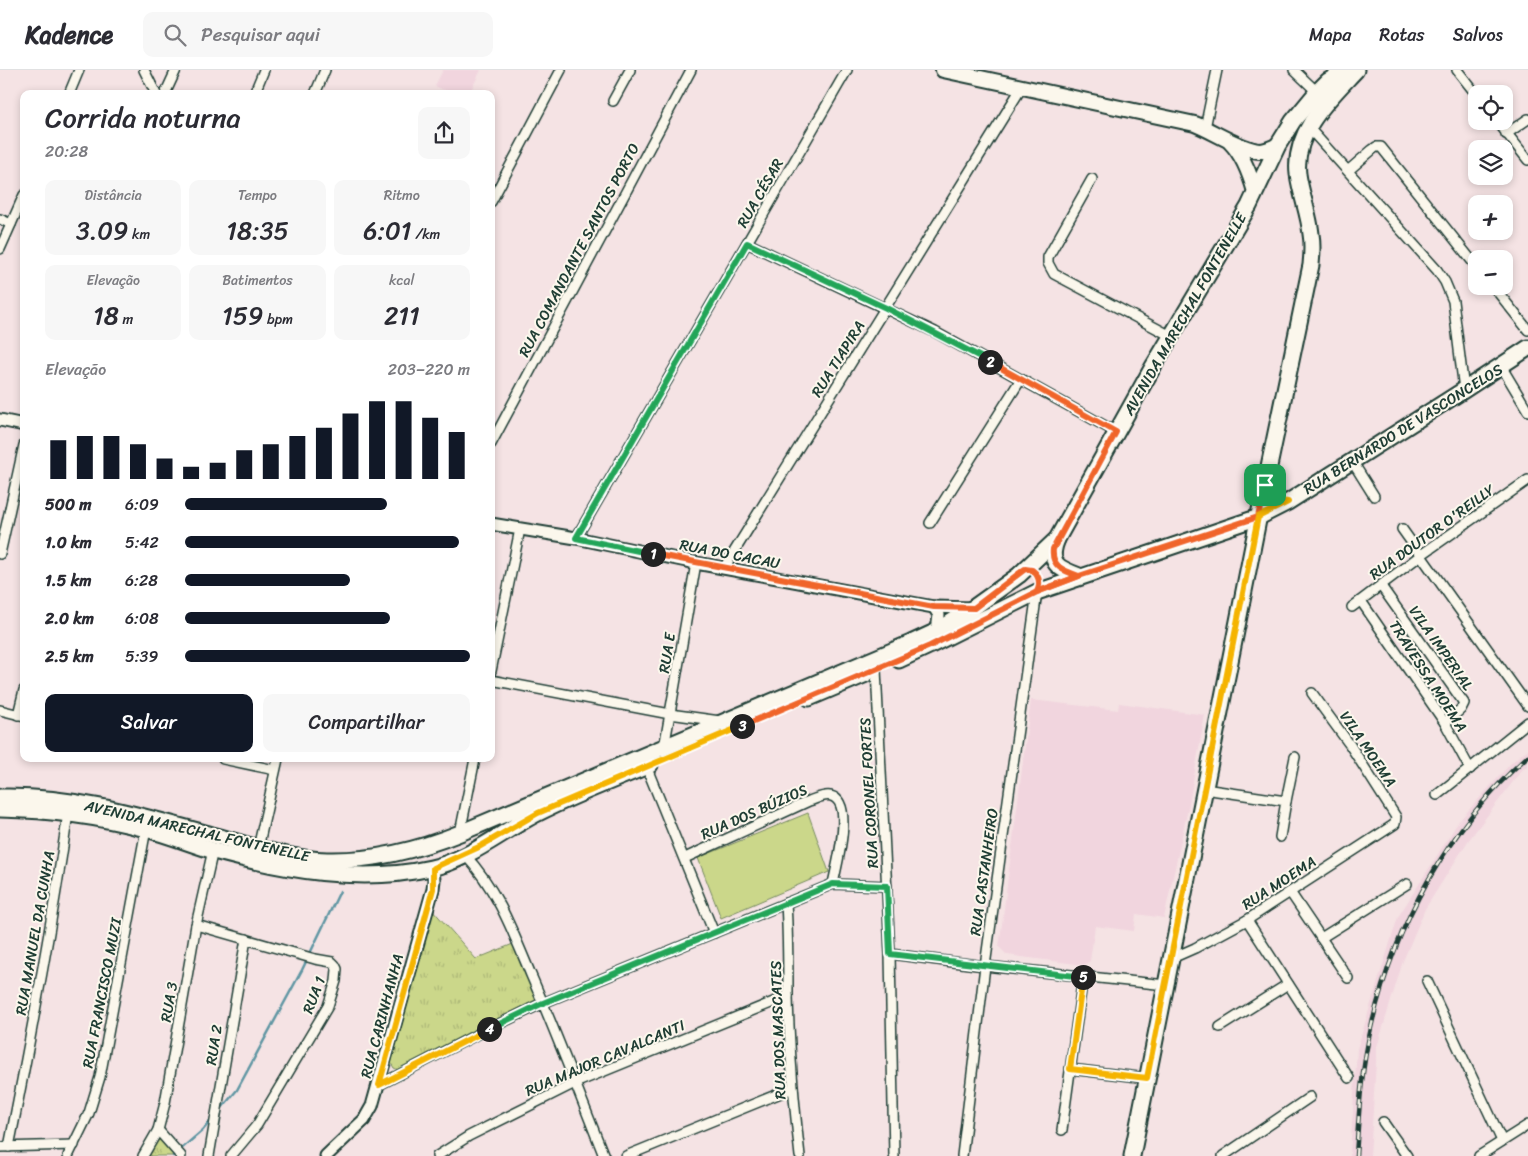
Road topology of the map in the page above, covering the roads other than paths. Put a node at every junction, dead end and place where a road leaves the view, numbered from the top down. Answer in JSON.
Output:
{"nodes":[{"id":1,"x":79,"y":70,"type":"edge"},
{"id":2,"x":144,"y":70,"type":"edge"},
{"id":3,"x":176,"y":70,"type":"edge"},
{"id":4,"x":264,"y":70,"type":"edge"},
{"id":5,"x":325,"y":70,"type":"edge"},
{"id":6,"x":561,"y":70,"type":"edge"},
{"id":7,"x":630,"y":70,"type":"edge"},
{"id":8,"x":692,"y":70,"type":"edge"},
{"id":9,"x":847,"y":70,"type":"edge"},
{"id":10,"x":944,"y":70,"type":"edge"},
{"id":11,"x":1217,"y":70,"type":"edge"},
{"id":12,"x":1294,"y":70,"type":"edge"},
{"id":13,"x":1347,"y":70,"type":"edge"},
{"id":14,"x":1356,"y":70,"type":"edge"},
{"id":15,"x":1457,"y":70,"type":"edge"},
{"id":16,"x":1469,"y":85,"type":"edge"},
{"id":17,"x":1022,"y":87,"type":"junction"},
{"id":18,"x":70,"y":90,"type":"edge"},
{"id":19,"x":154,"y":90,"type":"edge"},
{"id":20,"x":167,"y":90,"type":"edge"},
{"id":21,"x":256,"y":90,"type":"edge"},
{"id":22,"x":316,"y":90,"type":"edge"},
{"id":23,"x":1317,"y":92,"type":"junction"},
{"id":24,"x":613,"y":101,"type":"dead end"},
{"id":25,"x":1528,"y":119,"type":"edge"},
{"id":26,"x":1205,"y":128,"type":"junction"},
{"id":27,"x":1503,"y":130,"type":"edge"},
{"id":28,"x":1306,"y":133,"type":"junction"},
{"id":29,"x":1506,"y":134,"type":"junction"},
{"id":30,"x":1227,"y":139,"type":"junction"},
{"id":31,"x":1280,"y":142,"type":"junction"},
{"id":32,"x":1528,"y":160,"type":"edge"},
{"id":33,"x":1349,"y":170,"type":"junction"},
{"id":34,"x":1092,"y":179,"type":"dead end"},
{"id":35,"x":1256,"y":192,"type":"junction"},
{"id":36,"x":495,"y":194,"type":"edge"},
{"id":37,"x":20,"y":204,"type":"edge"},
{"id":38,"x":0,"y":219,"type":"edge"},
{"id":39,"x":11,"y":224,"type":"junction"},
{"id":40,"x":747,"y":243,"type":"junction"},
{"id":41,"x":0,"y":249,"type":"edge"},
{"id":42,"x":1468,"y":256,"type":"edge"},
{"id":43,"x":1500,"y":295,"type":"edge"},
{"id":44,"x":886,"y":308,"type":"junction"},
{"id":45,"x":1528,"y":330,"type":"edge"},
{"id":46,"x":1171,"y":336,"type":"junction"},
{"id":47,"x":1528,"y":348,"type":"edge"},
{"id":48,"x":1502,"y":366,"type":"junction"},
{"id":49,"x":1021,"y":379,"type":"junction"},
{"id":50,"x":1464,"y":390,"type":"junction"},
{"id":51,"x":1528,"y":411,"type":"edge"},
{"id":52,"x":0,"y":420,"type":"edge"},
{"id":53,"x":20,"y":424,"type":"edge"},
{"id":54,"x":1116,"y":432,"type":"junction"},
{"id":55,"x":495,"y":437,"type":"edge"},
{"id":56,"x":1352,"y":461,"type":"junction"},
{"id":57,"x":20,"y":463,"type":"edge"},
{"id":58,"x":1528,"y":480,"type":"edge"},
{"id":59,"x":1265,"y":485,"type":"junction"},
{"id":60,"x":1374,"y":496,"type":"dead end"},
{"id":61,"x":1288,"y":502,"type":"junction"},
{"id":62,"x":1258,"y":517,"type":"junction"},
{"id":63,"x":930,"y":523,"type":"dead end"},
{"id":64,"x":495,"y":525,"type":"edge"},
{"id":65,"x":520,"y":529,"type":"junction"},
{"id":66,"x":1402,"y":529,"type":"dead end"},
{"id":67,"x":576,"y":538,"type":"junction"},
{"id":68,"x":1058,"y":539,"type":"junction"},
{"id":69,"x":0,"y":554,"type":"edge"},
{"id":70,"x":1421,"y":555,"type":"junction"},
{"id":71,"x":696,"y":563,"type":"junction"},
{"id":72,"x":724,"y":568,"type":"junction"},
{"id":73,"x":1025,"y":569,"type":"junction"},
{"id":74,"x":1079,"y":576,"type":"junction"},
{"id":75,"x":1381,"y":586,"type":"junction"},
{"id":76,"x":1037,"y":592,"type":"junction"},
{"id":77,"x":1361,"y":600,"type":"junction"},
{"id":78,"x":934,"y":607,"type":"junction"},
{"id":79,"x":1352,"y":607,"type":"dead end"},
{"id":80,"x":974,"y":608,"type":"junction"},
{"id":81,"x":937,"y":631,"type":"junction"},
{"id":82,"x":495,"y":652,"type":"edge"},
{"id":83,"x":876,"y":670,"type":"junction"},
{"id":84,"x":495,"y":681,"type":"edge"},
{"id":85,"x":1312,"y":693,"type":"dead end"},
{"id":86,"x":1528,"y":706,"type":"edge"},
{"id":87,"x":0,"y":710,"type":"edge"},
{"id":88,"x":670,"y":714,"type":"junction"},
{"id":89,"x":20,"y":715,"type":"edge"},
{"id":90,"x":726,"y":722,"type":"junction"},
{"id":91,"x":1445,"y":722,"type":"junction"},
{"id":92,"x":1528,"y":722,"type":"edge"},
{"id":93,"x":664,"y":748,"type":"junction"},
{"id":94,"x":1295,"y":758,"type":"dead end"},
{"id":95,"x":238,"y":762,"type":"edge"},
{"id":96,"x":277,"y":762,"type":"edge"},
{"id":97,"x":473,"y":762,"type":"edge"},
{"id":98,"x":646,"y":766,"type":"junction"},
{"id":99,"x":1470,"y":769,"type":"junction"},
{"id":100,"x":275,"y":770,"type":"junction"},
{"id":101,"x":1204,"y":788,"type":"junction"},
{"id":102,"x":1438,"y":795,"type":"dead end"},
{"id":103,"x":0,"y":797,"type":"edge"},
{"id":104,"x":1286,"y":801,"type":"junction"},
{"id":105,"x":0,"y":809,"type":"edge"},
{"id":106,"x":68,"y":813,"type":"junction"},
{"id":107,"x":1397,"y":821,"type":"joint"},
{"id":108,"x":146,"y":829,"type":"junction"},
{"id":109,"x":460,"y":833,"type":"junction"},
{"id":110,"x":1280,"y":837,"type":"dead end"},
{"id":111,"x":258,"y":848,"type":"junction"},
{"id":112,"x":212,"y":850,"type":"junction"},
{"id":113,"x":391,"y":855,"type":"junction"},
{"id":114,"x":465,"y":855,"type":"junction"},
{"id":115,"x":685,"y":858,"type":"junction"},
{"id":116,"x":433,"y":868,"type":"junction"},
{"id":117,"x":833,"y":884,"type":"junction"},
{"id":118,"x":1407,"y":884,"type":"dead end"},
{"id":119,"x":887,"y":886,"type":"junction"},
{"id":120,"x":1290,"y":892,"type":"junction"},
{"id":121,"x":786,"y":904,"type":"junction"},
{"id":122,"x":1246,"y":920,"type":"junction"},
{"id":123,"x":196,"y":924,"type":"junction"},
{"id":124,"x":714,"y":934,"type":"junction"},
{"id":125,"x":246,"y":938,"type":"junction"},
{"id":126,"x":1321,"y":938,"type":"junction"},
{"id":127,"x":890,"y":954,"type":"junction"},
{"id":128,"x":1170,"y":959,"type":"junction"},
{"id":129,"x":985,"y":966,"type":"junction"},
{"id":130,"x":1083,"y":976,"type":"junction"},
{"id":131,"x":1348,"y":978,"type":"dead end"},
{"id":132,"x":1427,"y":981,"type":"dead end"},
{"id":133,"x":1288,"y":984,"type":"junction"},
{"id":134,"x":1166,"y":985,"type":"junction"},
{"id":135,"x":788,"y":996,"type":"junction"},
{"id":136,"x":543,"y":1003,"type":"junction"},
{"id":137,"x":1220,"y":1027,"type":"dead end"},
{"id":138,"x":1070,"y":1069,"type":"junction"},
{"id":139,"x":1147,"y":1078,"type":"junction"},
{"id":140,"x":1350,"y":1078,"type":"dead end"},
{"id":141,"x":574,"y":1083,"type":"junction"},
{"id":142,"x":379,"y":1085,"type":"junction"},
{"id":143,"x":792,"y":1088,"type":"junction"},
{"id":144,"x":1310,"y":1098,"type":"dead end"},
{"id":145,"x":1383,"y":1122,"type":"dead end"},
{"id":146,"x":1528,"y":1124,"type":"edge"},
{"id":147,"x":158,"y":1130,"type":"junction"},
{"id":148,"x":1062,"y":1130,"type":"dead end"},
{"id":149,"x":1502,"y":1141,"type":"junction"},
{"id":150,"x":74,"y":1146,"type":"junction"},
{"id":151,"x":4,"y":1147,"type":"edge"},
{"id":152,"x":178,"y":1152,"type":"edge"},
{"id":153,"x":68,"y":1156,"type":"edge"},
{"id":154,"x":143,"y":1156,"type":"edge"},
{"id":155,"x":209,"y":1156,"type":"edge"},
{"id":156,"x":231,"y":1156,"type":"edge"},
{"id":157,"x":326,"y":1156,"type":"edge"},
{"id":158,"x":437,"y":1156,"type":"edge"},
{"id":159,"x":604,"y":1156,"type":"edge"},
{"id":160,"x":626,"y":1156,"type":"edge"},
{"id":161,"x":800,"y":1156,"type":"edge"},
{"id":162,"x":894,"y":1156,"type":"edge"},
{"id":163,"x":962,"y":1156,"type":"edge"},
{"id":164,"x":1132,"y":1156,"type":"edge"},
{"id":165,"x":1223,"y":1156,"type":"edge"},
{"id":166,"x":1407,"y":1156,"type":"edge"},
{"id":167,"x":1479,"y":1156,"type":"edge"}],
"edges":[{"from":1,"to":18,"type":"street"},
{"from":2,"to":19,"type":"street"},
{"from":3,"to":20,"type":"street"},
{"from":4,"to":21,"type":"street"},
{"from":5,"to":22,"type":"street"},
{"from":6,"to":36,"type":"street"},
{"from":7,"to":24,"type":"street"},
{"from":8,"to":55,"type":"street","name":"RUA COMANDANTE SANTOS PORTO"},
{"from":9,"to":40,"type":"street","name":"RUA CÉSAR"},
{"from":10,"to":17,"type":"main road"},
{"from":11,"to":26,"type":"street"},
{"from":12,"to":23,"type":"street"},
{"from":13,"to":23,"type":"main road","name":"AVENIDA MARECHAL FONTENELLE"},
{"from":14,"to":28,"type":"main road"},
{"from":15,"to":16,"type":"street"},
{"from":17,"to":26,"type":"main road"},
{"from":17,"to":44,"type":"street","name":"RUA TIAPIRA"},
{"from":23,"to":31,"type":"main road","name":"AVENIDA MARECHAL FONTENELLE"},
{"from":25,"to":29,"type":"street"},
{"from":26,"to":30,"type":"main road"},
{"from":27,"to":29,"type":"street"},
{"from":28,"to":33,"type":"street"},
{"from":28,"to":59,"type":"main road"},
{"from":29,"to":32,"type":"street"},
{"from":30,"to":31,"type":"main road"},
{"from":30,"to":35,"type":"main road"},
{"from":31,"to":35,"type":"main road","name":"AVENIDA MARECHAL FONTENELLE"},
{"from":33,"to":42,"type":"street"},
{"from":33,"to":50,"type":"street"},
{"from":34,"to":46,"type":"street"},
{"from":35,"to":46,"type":"main road","name":"AVENIDA MARECHAL FONTENELLE"},
{"from":37,"to":39,"type":"street"},
{"from":38,"to":39,"type":"street"},
{"from":39,"to":41,"type":"street"},
{"from":40,"to":44,"type":"street"},
{"from":40,"to":67,"type":"street","name":"RUA CÉSAR"},
{"from":43,"to":45,"type":"street"},
{"from":44,"to":49,"type":"street"},
{"from":44,"to":72,"type":"street","name":"RUA TIAPIRA"},
{"from":46,"to":54,"type":"main road","name":"AVENIDA MARECHAL FONTENELLE"},
{"from":47,"to":48,"type":"main road","name":"RUA BERNARDO DE VASCONCELOS"},
{"from":48,"to":50,"type":"main road","name":"RUA BERNARDO DE VASCONCELOS"},
{"from":48,"to":51,"type":"street"},
{"from":49,"to":54,"type":"street"},
{"from":49,"to":63,"type":"street"},
{"from":50,"to":56,"type":"main road","name":"RUA BERNARDO DE VASCONCELOS"},
{"from":52,"to":53,"type":"street"},
{"from":54,"to":68,"type":"main road","name":"AVENIDA MARECHAL FONTENELLE"},
{"from":56,"to":60,"type":"street"},
{"from":56,"to":61,"type":"main road","name":"RUA BERNARDO DE VASCONCELOS"},
{"from":57,"to":69,"type":"street"},
{"from":58,"to":70,"type":"street","name":"RUA DOUTOR O'REILLY"},
{"from":59,"to":61,"type":"main road"},
{"from":59,"to":62,"type":"main road"},
{"from":61,"to":62,"type":"main road","name":"RUA BERNARDO DE VASCONCELOS"},
{"from":62,"to":74,"type":"main road","name":"RUA BERNARDO DE VASCONCELOS"},
{"from":62,"to":101,"type":"main road"},
{"from":64,"to":65,"type":"street","name":"RUA DO CACAU"},
{"from":65,"to":67,"type":"street","name":"RUA DO CACAU"},
{"from":65,"to":82,"type":"street"},
{"from":66,"to":70,"type":"street"},
{"from":67,"to":71,"type":"street","name":"RUA DO CACAU"},
{"from":68,"to":73,"type":"main road","name":"AVENIDA MARECHAL FONTENELLE"},
{"from":68,"to":74,"type":"main road"},
{"from":70,"to":75,"type":"street","name":"RUA DOUTOR O'REILLY"},
{"from":70,"to":86,"type":"street"},
{"from":71,"to":72,"type":"street","name":"RUA DO CACAU"},
{"from":71,"to":88,"type":"street","name":"RUA E"},
{"from":72,"to":78,"type":"street","name":"RUA DO CACAU"},
{"from":73,"to":76,"type":"main road"},
{"from":73,"to":80,"type":"main road","name":"AVENIDA MARECHAL FONTENELLE"},
{"from":74,"to":76,"type":"main road","name":"AVENIDA MARECHAL FONTENELLE"},
{"from":75,"to":77,"type":"street","name":"RUA DOUTOR O'REILLY"},
{"from":75,"to":91,"type":"street","name":"VILA IMPERIAL"},
{"from":76,"to":83,"type":"main road","name":"AVENIDA MARECHAL FONTENELLE"},
{"from":76,"to":129,"type":"street","name":"RUA CASTANHEIRO"},
{"from":77,"to":79,"type":"street","name":"RUA DOUTOR O'REILLY"},
{"from":77,"to":91,"type":"street","name":"TRAVESSA MOEMA"},
{"from":78,"to":80,"type":"street","name":"RUA DO CACAU"},
{"from":78,"to":81,"type":"street"},
{"from":80,"to":81,"type":"main road","name":"AVENIDA MARECHAL FONTENELLE"},
{"from":81,"to":90,"type":"main road","name":"AVENIDA MARECHAL FONTENELLE"},
{"from":83,"to":98,"type":"main road","name":"AVENIDA MARECHAL FONTENELLE"},
{"from":83,"to":119,"type":"street","name":"RUA CORONEL FORTES"},
{"from":84,"to":88,"type":"street"},
{"from":85,"to":107,"type":"street","name":"VILA MOEMA"},
{"from":87,"to":89,"type":"street"},
{"from":88,"to":90,"type":"street"},
{"from":88,"to":93,"type":"street","name":"RUA E"},
{"from":90,"to":93,"type":"main road","name":"AVENIDA MARECHAL FONTENELLE"},
{"from":91,"to":99,"type":"street","name":"TRAVESSA MOEMA"},
{"from":92,"to":99,"type":"street"},
{"from":93,"to":109,"type":"main road","name":"AVENIDA MARECHAL FONTENELLE"},
{"from":94,"to":104,"type":"street"},
{"from":95,"to":100,"type":"street"},
{"from":96,"to":100,"type":"street"},
{"from":97,"to":109,"type":"street"},
{"from":98,"to":114,"type":"main road","name":"AVENIDA MARECHAL FONTENELLE"},
{"from":98,"to":115,"type":"street"},
{"from":99,"to":102,"type":"street"},
{"from":100,"to":111,"type":"street"},
{"from":101,"to":104,"type":"street"},
{"from":101,"to":128,"type":"main road"},
{"from":103,"to":111,"type":"main road","name":"AVENIDA MARECHAL FONTENELLE"},
{"from":104,"to":110,"type":"street"},
{"from":105,"to":106,"type":"main road","name":"AVENIDA MARECHAL FONTENELLE"},
{"from":106,"to":108,"type":"main road","name":"AVENIDA MARECHAL FONTENELLE"},
{"from":106,"to":151,"type":"street","name":"RUA MANUEL DA CUNHA"},
{"from":107,"to":120,"type":"street","name":"RUA MOEMA"},
{"from":108,"to":112,"type":"main road","name":"AVENIDA MARECHAL FONTENELLE"},
{"from":108,"to":150,"type":"street","name":"RUA FRANCISCO MUZI"},
{"from":109,"to":113,"type":"main road","name":"AVENIDA MARECHAL FONTENELLE"},
{"from":111,"to":113,"type":"main road","name":"AVENIDA MARECHAL FONTENELLE"},
{"from":112,"to":116,"type":"main road","name":"AVENIDA MARECHAL FONTENELLE"},
{"from":112,"to":123,"type":"street","name":"RUA 3"},
{"from":113,"to":116,"type":"main road"},
{"from":114,"to":116,"type":"main road","name":"AVENIDA MARECHAL FONTENELLE"},
{"from":114,"to":136,"type":"street"},
{"from":115,"to":117,"type":"street","name":"RUA DOS BÚZIOS"},
{"from":115,"to":124,"type":"street"},
{"from":116,"to":142,"type":"street","name":"RUA CARINHANHA"},
{"from":117,"to":119,"type":"street"},
{"from":117,"to":121,"type":"street"},
{"from":118,"to":126,"type":"street"},
{"from":119,"to":127,"type":"street","name":"RUA CORONEL FORTES"},
{"from":120,"to":122,"type":"street","name":"RUA MOEMA"},
{"from":120,"to":126,"type":"street"},
{"from":121,"to":124,"type":"street"},
{"from":121,"to":135,"type":"street","name":"RUA DOS MASCATES"},
{"from":122,"to":128,"type":"street","name":"RUA MOEMA"},
{"from":122,"to":133,"type":"street"},
{"from":123,"to":125,"type":"street","name":"RUA 1"},
{"from":123,"to":147,"type":"street","name":"RUA 3"},
{"from":124,"to":136,"type":"street"},
{"from":125,"to":155,"type":"street","name":"RUA 2"},
{"from":125,"to":156,"type":"street","name":"RUA 1"},
{"from":126,"to":131,"type":"street"},
{"from":127,"to":129,"type":"street"},
{"from":127,"to":162,"type":"street","name":"RUA CORONEL FORTES"},
{"from":128,"to":134,"type":"main road"},
{"from":129,"to":130,"type":"street"},
{"from":129,"to":163,"type":"street","name":"RUA CASTANHEIRO"},
{"from":130,"to":134,"type":"street"},
{"from":130,"to":138,"type":"street"},
{"from":132,"to":149,"type":"street"},
{"from":133,"to":137,"type":"street"},
{"from":133,"to":140,"type":"street"},
{"from":134,"to":139,"type":"main road"},
{"from":135,"to":141,"type":"street","name":"RUA MAJOR CAVALCANTI"},
{"from":135,"to":143,"type":"street","name":"RUA DOS MASCATES"},
{"from":136,"to":141,"type":"street"},
{"from":136,"to":142,"type":"street"},
{"from":138,"to":139,"type":"street"},
{"from":138,"to":148,"type":"street"},
{"from":139,"to":164,"type":"main road"},
{"from":141,"to":158,"type":"street","name":"RUA MAJOR CAVALCANTI"},
{"from":141,"to":159,"type":"street"},
{"from":142,"to":157,"type":"street","name":"RUA CARINHANHA"},
{"from":143,"to":160,"type":"street"},
{"from":143,"to":161,"type":"street","name":"RUA DOS MASCATES"},
{"from":144,"to":165,"type":"street"},
{"from":145,"to":166,"type":"street"},
{"from":146,"to":149,"type":"street"},
{"from":147,"to":152,"type":"street"},
{"from":147,"to":154,"type":"street","name":"RUA 3"},
{"from":149,"to":167,"type":"street"},
{"from":150,"to":151,"type":"street"},
{"from":150,"to":153,"type":"street","name":"RUA FRANCISCO MUZI"}]}
